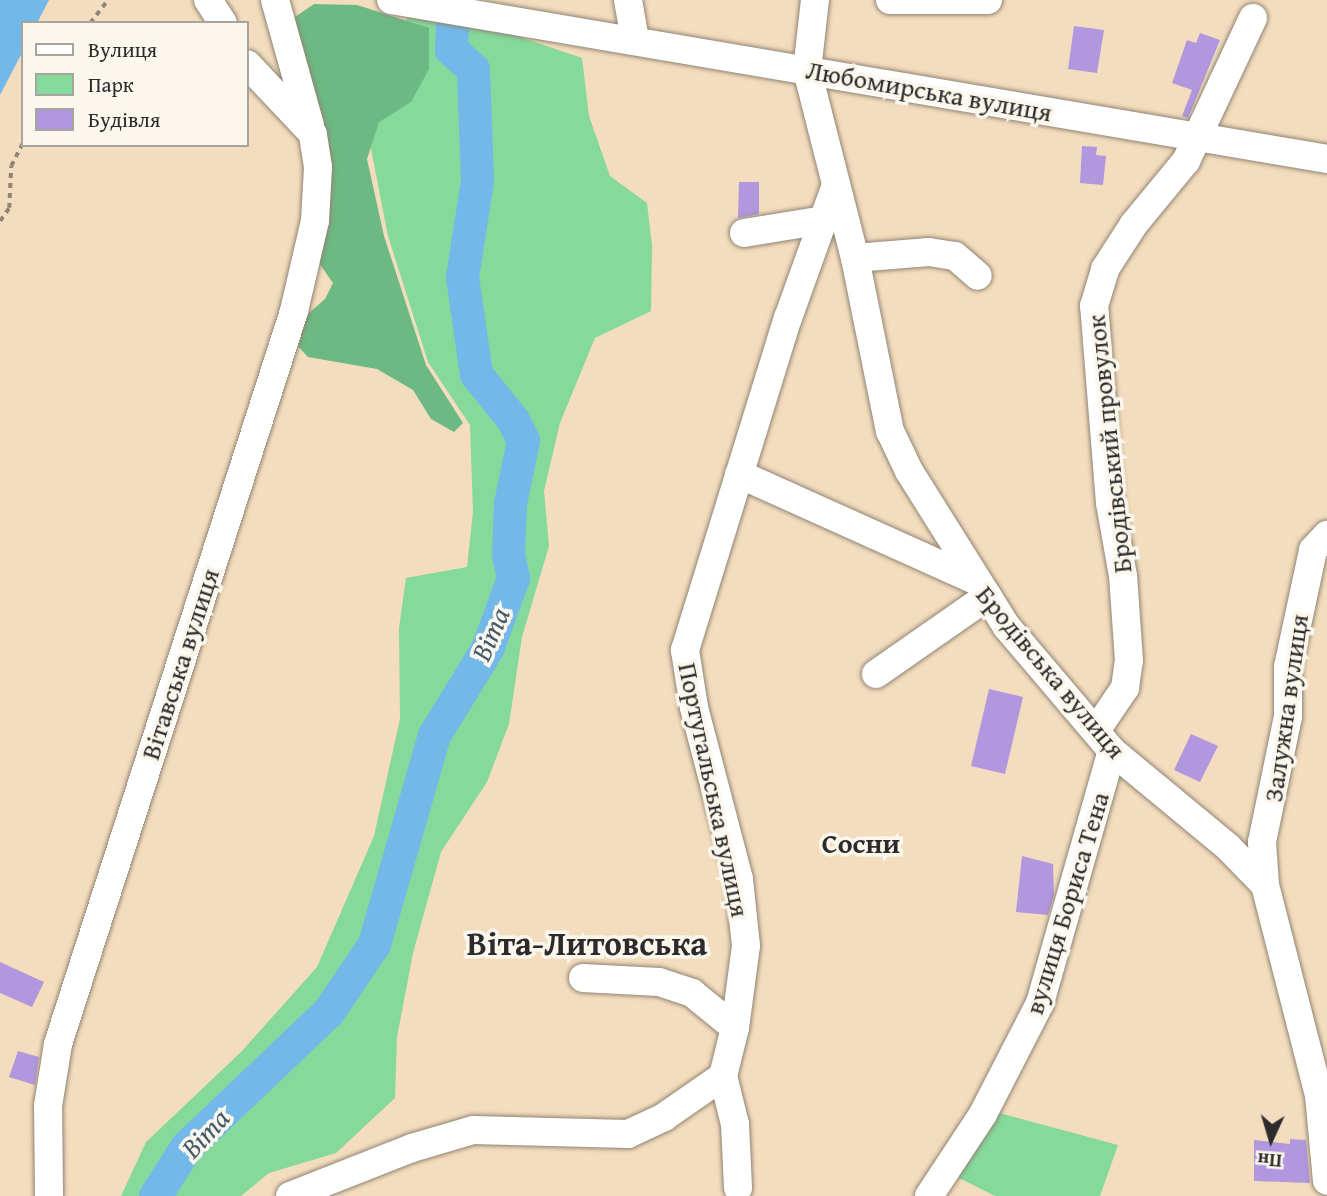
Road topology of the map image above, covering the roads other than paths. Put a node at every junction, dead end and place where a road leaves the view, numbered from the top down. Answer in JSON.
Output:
{"nodes":[{"id":1,"x":208,"y":0,"type":"edge"},
{"id":2,"x":275,"y":0,"type":"edge"},
{"id":3,"x":391,"y":0,"type":"edge"},
{"id":4,"x":628,"y":0,"type":"edge"},
{"id":5,"x":814,"y":0,"type":"edge"},
{"id":6,"x":890,"y":0,"type":"edge"},
{"id":7,"x":988,"y":0,"type":"edge"},
{"id":8,"x":1253,"y":18,"type":"dead end"},
{"id":9,"x":222,"y":21,"type":"edge"},
{"id":10,"x":635,"y":40,"type":"junction"},
{"id":11,"x":248,"y":65,"type":"edge"},
{"id":12,"x":807,"y":70,"type":"junction"},
{"id":13,"x":313,"y":134,"type":"junction"},
{"id":14,"x":1197,"y":138,"type":"junction"},
{"id":15,"x":1327,"y":159,"type":"edge"},
{"id":16,"x":834,"y":190,"type":"junction"},
{"id":17,"x":824,"y":220,"type":"junction"},
{"id":18,"x":744,"y":233,"type":"dead end"},
{"id":19,"x":855,"y":258,"type":"junction"},
{"id":20,"x":978,"y":276,"type":"dead end"},
{"id":21,"x":739,"y":474,"type":"junction"},
{"id":22,"x":1327,"y":535,"type":"edge"},
{"id":23,"x":981,"y":588,"type":"junction"},
{"id":24,"x":876,"y":674,"type":"dead end"},
{"id":25,"x":1104,"y":740,"type":"junction"},
{"id":26,"x":1265,"y":885,"type":"junction"},
{"id":27,"x":583,"y":978,"type":"dead end"},
{"id":28,"x":735,"y":1028,"type":"junction"},
{"id":29,"x":723,"y":1076,"type":"junction"},
{"id":30,"x":1327,"y":1181,"type":"edge"},
{"id":31,"x":738,"y":1188,"type":"dead end"},
{"id":32,"x":944,"y":1192,"type":"edge"},
{"id":33,"x":49,"y":1196,"type":"edge"},
{"id":34,"x":290,"y":1196,"type":"edge"}],
"edges":[{"from":1,"to":9,"type":"street"},
{"from":2,"to":13,"type":"street","name":"Вітавська вулиця"},
{"from":3,"to":10,"type":"street","name":"Любомирська вулиця"},
{"from":4,"to":10,"type":"street"},
{"from":5,"to":12,"type":"street","name":"Бродівська вулиця"},
{"from":6,"to":7,"type":"street"},
{"from":8,"to":14,"type":"street","name":"Бродівський провулок"},
{"from":10,"to":12,"type":"street","name":"Любомирська вулиця"},
{"from":11,"to":13,"type":"street"},
{"from":12,"to":14,"type":"street","name":"Любомирська вулиця"},
{"from":12,"to":16,"type":"street","name":"Бродівська вулиця"},
{"from":13,"to":33,"type":"street","name":"Вітавська вулиця"},
{"from":14,"to":15,"type":"street","name":"Любомирська вулиця"},
{"from":14,"to":25,"type":"street","name":"Бродівський провулок"},
{"from":16,"to":17,"type":"street","name":"Португальська вулиця"},
{"from":16,"to":19,"type":"street","name":"Бродівська вулиця"},
{"from":17,"to":18,"type":"street"},
{"from":17,"to":21,"type":"street","name":"Португальська вулиця"},
{"from":19,"to":20,"type":"street"},
{"from":19,"to":23,"type":"street","name":"Бродівська вулиця"},
{"from":21,"to":23,"type":"street"},
{"from":21,"to":28,"type":"street","name":"Португальська вулиця"},
{"from":22,"to":26,"type":"street","name":"Залужна вулиця"},
{"from":23,"to":24,"type":"street"},
{"from":23,"to":25,"type":"street","name":"Бродівська вулиця"},
{"from":25,"to":26,"type":"street","name":"Бродівська вулиця"},
{"from":25,"to":32,"type":"street","name":"вулиця Бориса Тена"},
{"from":26,"to":30,"type":"street","name":"Бродівська вулиця"},
{"from":27,"to":28,"type":"street"},
{"from":28,"to":29,"type":"street","name":"Португальська вулиця"},
{"from":29,"to":31,"type":"street"},
{"from":29,"to":34,"type":"street"}]}
